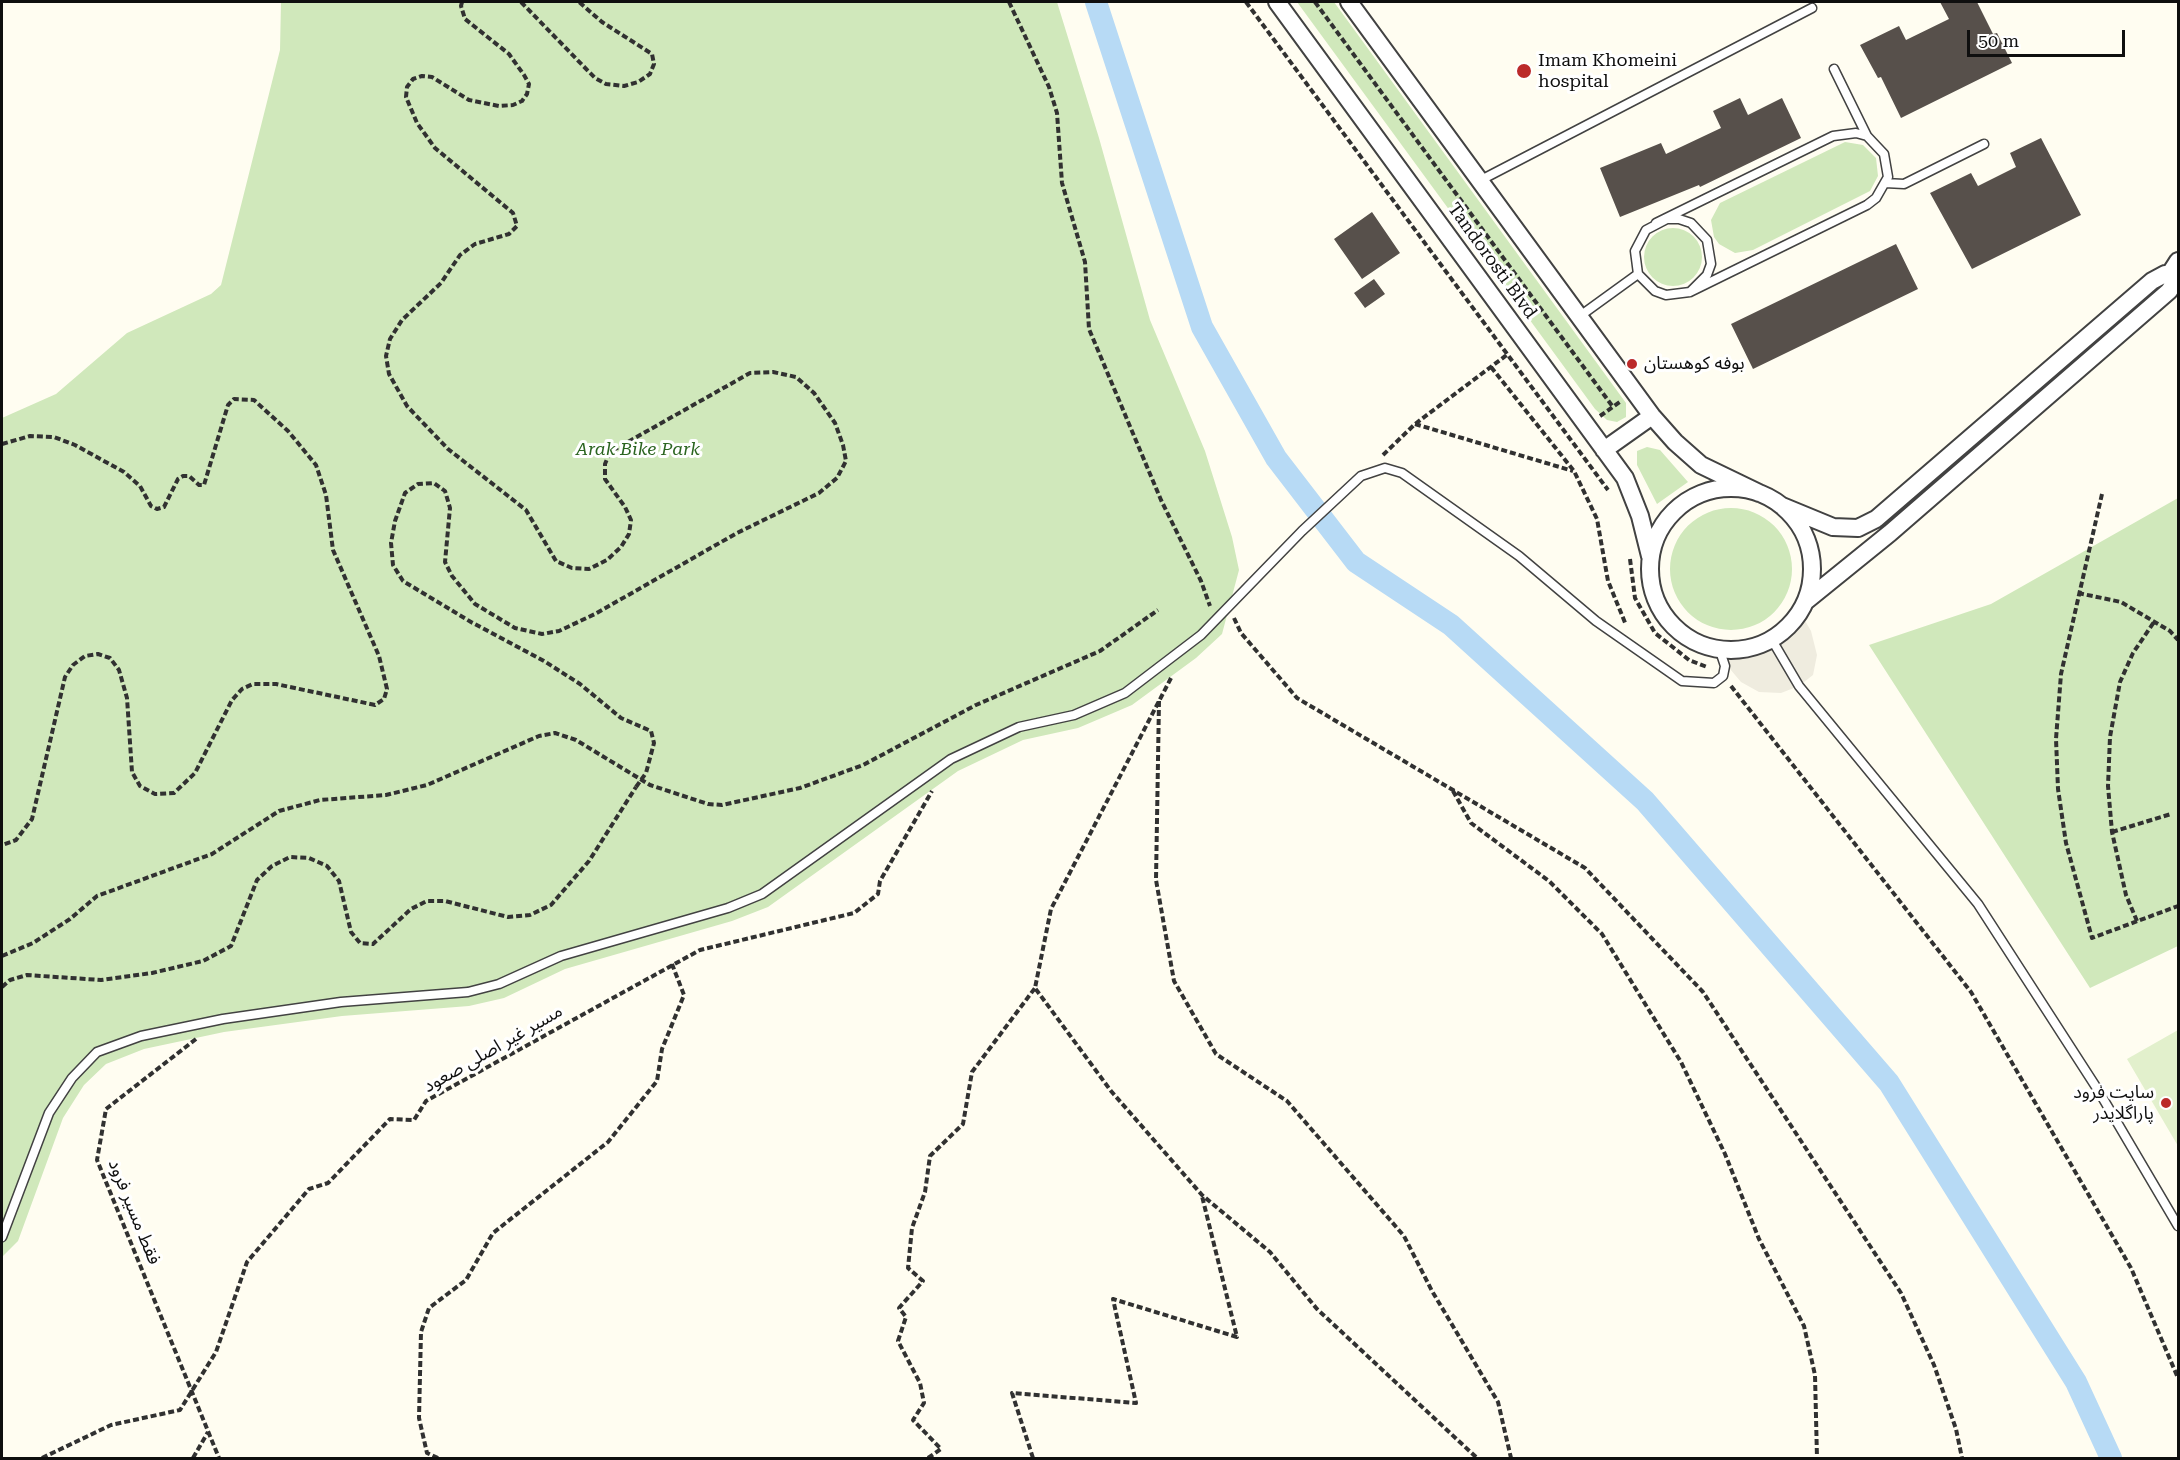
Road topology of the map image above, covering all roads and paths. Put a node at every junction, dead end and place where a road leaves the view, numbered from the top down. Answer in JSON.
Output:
{"nodes":[{"id":1,"x":462,"y":2,"type":"edge"},
{"id":2,"x":521,"y":2,"type":"edge"},
{"id":3,"x":579,"y":2,"type":"edge"},
{"id":4,"x":1009,"y":2,"type":"edge"},
{"id":5,"x":1245,"y":2,"type":"edge"},
{"id":6,"x":1277,"y":2,"type":"edge"},
{"id":7,"x":1315,"y":2,"type":"edge"},
{"id":8,"x":1349,"y":2,"type":"edge"},
{"id":9,"x":1812,"y":8,"type":"dead end"},
{"id":10,"x":1834,"y":69,"type":"dead end"},
{"id":11,"x":1868,"y":136,"type":"junction"},
{"id":12,"x":1984,"y":144,"type":"dead end"},
{"id":13,"x":1481,"y":180,"type":"junction"},
{"id":14,"x":1886,"y":183,"type":"junction"},
{"id":15,"x":1656,"y":223,"type":"junction"},
{"id":16,"x":2174,"y":268,"type":"edge"},
{"id":17,"x":1638,"y":274,"type":"junction"},
{"id":18,"x":1690,"y":292,"type":"junction"},
{"id":19,"x":1580,"y":316,"type":"junction"},
{"id":20,"x":1634,"y":392,"type":"junction"},
{"id":21,"x":1613,"y":407,"type":"junction"},
{"id":22,"x":1652,"y":416,"type":"junction"},
{"id":23,"x":1414,"y":424,"type":"junction"},
{"id":24,"x":1587,"y":426,"type":"junction"},
{"id":25,"x":2,"y":444,"type":"edge"},
{"id":26,"x":1604,"y":450,"type":"junction"},
{"id":27,"x":1574,"y":471,"type":"junction"},
{"id":28,"x":1361,"y":476,"type":"junction"},
{"id":29,"x":1611,"y":493,"type":"dead end"},
{"id":30,"x":1759,"y":493,"type":"junction"},
{"id":31,"x":2102,"y":494,"type":"dead end"},
{"id":32,"x":1782,"y":506,"type":"junction"},
{"id":33,"x":1876,"y":519,"type":"junction"},
{"id":34,"x":1890,"y":533,"type":"junction"},
{"id":35,"x":1629,"y":549,"type":"dead end"},
{"id":36,"x":1650,"y":556,"type":"junction"},
{"id":37,"x":2078,"y":593,"type":"junction"},
{"id":38,"x":1806,"y":602,"type":"junction"},
{"id":39,"x":1228,"y":607,"type":"junction"},
{"id":40,"x":1158,"y":610,"type":"dead end"},
{"id":41,"x":2154,"y":622,"type":"junction"},
{"id":42,"x":1211,"y":625,"type":"junction"},
{"id":43,"x":1772,"y":640,"type":"junction"},
{"id":44,"x":2178,"y":640,"type":"edge"},
{"id":45,"x":1186,"y":647,"type":"junction"},
{"id":46,"x":1637,"y":651,"type":"junction"},
{"id":47,"x":1720,"y":651,"type":"junction"},
{"id":48,"x":1723,"y":676,"type":"junction"},
{"id":49,"x":1159,"y":700,"type":"junction"},
{"id":50,"x":933,"y":789,"type":"dead end"},
{"id":51,"x":1453,"y":790,"type":"junction"},
{"id":52,"x":2171,"y":814,"type":"dead end"},
{"id":53,"x":2112,"y":832,"type":"junction"},
{"id":54,"x":2,"y":844,"type":"edge"},
{"id":55,"x":2178,"y":906,"type":"edge"},
{"id":56,"x":2137,"y":921,"type":"junction"},
{"id":57,"x":2,"y":956,"type":"edge"},
{"id":58,"x":672,"y":964,"type":"junction"},
{"id":59,"x":2,"y":987,"type":"edge"},
{"id":60,"x":1035,"y":988,"type":"junction"},
{"id":61,"x":223,"y":1019,"type":"junction"},
{"id":62,"x":1202,"y":1196,"type":"junction"},
{"id":63,"x":2178,"y":1226,"type":"edge"},
{"id":64,"x":2,"y":1237,"type":"edge"},
{"id":65,"x":2178,"y":1378,"type":"edge"},
{"id":66,"x":191,"y":1391,"type":"junction"},
{"id":67,"x":208,"y":1432,"type":"junction"},
{"id":68,"x":42,"y":1458,"type":"edge"},
{"id":69,"x":193,"y":1458,"type":"edge"},
{"id":70,"x":219,"y":1458,"type":"edge"},
{"id":71,"x":438,"y":1458,"type":"edge"},
{"id":72,"x":928,"y":1458,"type":"edge"},
{"id":73,"x":1033,"y":1458,"type":"edge"},
{"id":74,"x":1477,"y":1458,"type":"edge"},
{"id":75,"x":1512,"y":1458,"type":"edge"},
{"id":76,"x":1817,"y":1458,"type":"edge"},
{"id":77,"x":1962,"y":1458,"type":"edge"}],
"edges":[{"from":1,"to":59,"type":"path","bridge":true},
{"from":2,"to":3,"type":"path"},
{"from":4,"to":42,"type":"path"},
{"from":5,"to":29,"type":"path"},
{"from":6,"to":24,"type":"street","name":"Tandorosti Blvd"},
{"from":7,"to":21,"type":"path"},
{"from":8,"to":13,"type":"street"},
{"from":9,"to":13,"type":"lane"},
{"from":10,"to":11,"type":"lane"},
{"from":11,"to":14,"type":"lane"},
{"from":11,"to":15,"type":"lane"},
{"from":12,"to":14,"type":"lane"},
{"from":13,"to":19,"type":"street"},
{"from":14,"to":18,"type":"lane"},
{"from":15,"to":17,"type":"lane"},
{"from":15,"to":18,"type":"lane"},
{"from":16,"to":33,"type":"street"},
{"from":16,"to":34,"type":"street"},
{"from":17,"to":18,"type":"lane"},
{"from":17,"to":19,"type":"lane"},
{"from":19,"to":20,"type":"street"},
{"from":20,"to":21,"type":"path"},
{"from":20,"to":22,"type":"street"},
{"from":21,"to":24,"type":"path"},
{"from":22,"to":26,"type":"street"},
{"from":22,"to":30,"type":"street"},
{"from":23,"to":27,"type":"path"},
{"from":23,"to":27,"type":"path"},
{"from":23,"to":28,"type":"path"},
{"from":24,"to":26,"type":"street","name":"Tandorosti Blvd"},
{"from":25,"to":54,"type":"path"},
{"from":26,"to":36,"type":"street","name":"Tandorosti Blvd"},
{"from":27,"to":46,"type":"path"},
{"from":28,"to":39,"type":"lane"},
{"from":28,"to":46,"type":"lane"},
{"from":30,"to":32,"type":"street"},
{"from":30,"to":36,"type":"street"},
{"from":31,"to":37,"type":"path"},
{"from":32,"to":33,"type":"street"},
{"from":32,"to":38,"type":"street"},
{"from":33,"to":34,"type":"street"},
{"from":34,"to":38,"type":"street"},
{"from":35,"to":48,"type":"path"},
{"from":36,"to":47,"type":"street"},
{"from":37,"to":41,"type":"path"},
{"from":37,"to":56,"type":"path"},
{"from":38,"to":43,"type":"street"},
{"from":39,"to":42,"type":"lane"},
{"from":39,"to":51,"type":"path"},
{"from":40,"to":57,"type":"path"},
{"from":41,"to":44,"type":"path"},
{"from":41,"to":53,"type":"path"},
{"from":42,"to":45,"type":"lane"},
{"from":43,"to":47,"type":"street"},
{"from":43,"to":63,"type":"lane"},
{"from":45,"to":49,"type":"path"},
{"from":45,"to":61,"type":"lane"},
{"from":46,"to":48,"type":"lane"},
{"from":47,"to":48,"type":"lane"},
{"from":48,"to":65,"type":"path"},
{"from":49,"to":60,"type":"path"},
{"from":49,"to":75,"type":"path"},
{"from":50,"to":58,"type":"path","name":"مسیر غیر اصلی صعود"},
{"from":51,"to":76,"type":"path"},
{"from":51,"to":77,"type":"path"},
{"from":52,"to":53,"type":"path"},
{"from":53,"to":56,"type":"path"},
{"from":55,"to":56,"type":"path"},
{"from":58,"to":66,"type":"path","name":"مسیر غیر اصلی صعود"},
{"from":58,"to":71,"type":"path"},
{"from":60,"to":62,"type":"path"},
{"from":60,"to":72,"type":"path"},
{"from":61,"to":64,"type":"lane"},
{"from":61,"to":66,"type":"path","name":"فقط مسیر فرود"},
{"from":62,"to":73,"type":"path"},
{"from":62,"to":74,"type":"path"},
{"from":66,"to":67,"type":"path","name":"فقط مسیر فرود"},
{"from":66,"to":68,"type":"path","name":"مسیر غیر اصلی صعود"},
{"from":67,"to":69,"type":"path"},
{"from":67,"to":70,"type":"path","name":"فقط مسیر فرود"}]}
